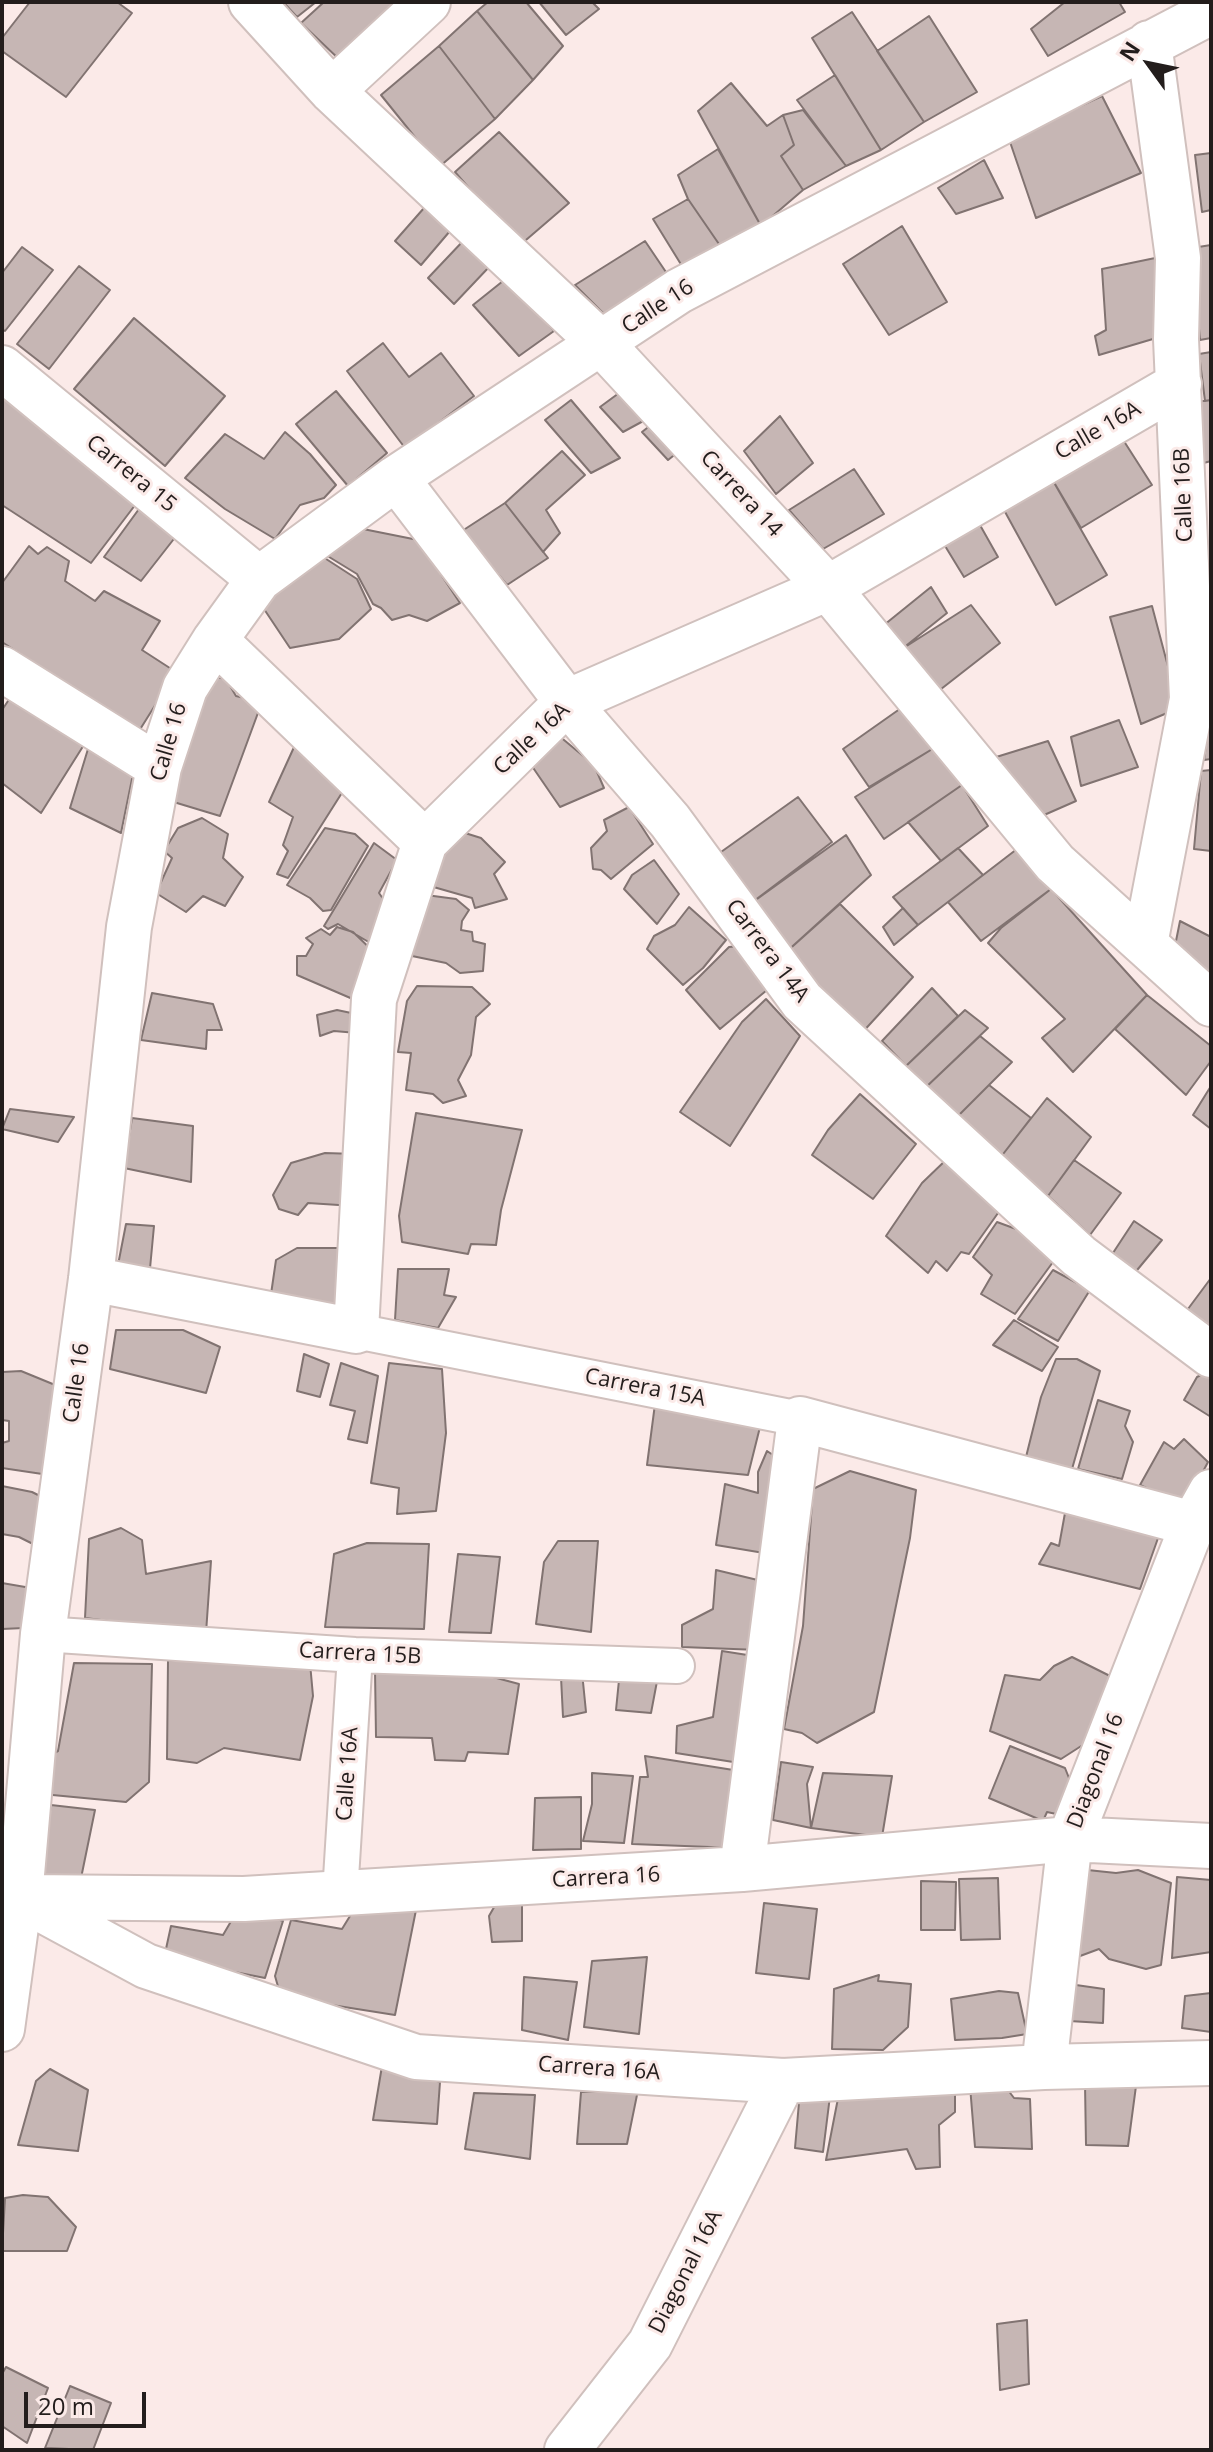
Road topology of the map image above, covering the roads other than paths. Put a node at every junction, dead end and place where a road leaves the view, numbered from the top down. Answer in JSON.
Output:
{"nodes":[{"id":1,"x":251,"y":2,"type":"edge"},
{"id":2,"x":428,"y":2,"type":"edge"},
{"id":3,"x":1211,"y":12,"type":"edge"},
{"id":4,"x":1149,"y":43,"type":"junction"},
{"id":5,"x":332,"y":91,"type":"junction"},
{"id":6,"x":602,"y":344,"type":"junction"},
{"id":7,"x":2,"y":368,"type":"edge"},
{"id":8,"x":1179,"y":384,"type":"junction"},
{"id":9,"x":396,"y":478,"type":"junction"},
{"id":10,"x":259,"y":579,"type":"junction"},
{"id":11,"x":828,"y":588,"type":"junction"},
{"id":12,"x":215,"y":640,"type":"junction"},
{"id":13,"x":2,"y":669,"type":"edge"},
{"id":14,"x":567,"y":702,"type":"junction"},
{"id":15,"x":159,"y":767,"type":"junction"},
{"id":16,"x":425,"y":842,"type":"junction"},
{"id":17,"x":1145,"y":944,"type":"junction"},
{"id":18,"x":1211,"y":1004,"type":"edge"},
{"id":19,"x":91,"y":1279,"type":"junction"},
{"id":20,"x":356,"y":1331,"type":"junction"},
{"id":21,"x":1211,"y":1355,"type":"edge"},
{"id":22,"x":800,"y":1419,"type":"junction"},
{"id":23,"x":1202,"y":1508,"type":"edge"},
{"id":24,"x":43,"y":1634,"type":"junction"},
{"id":25,"x":355,"y":1655,"type":"junction"},
{"id":26,"x":677,"y":1666,"type":"dead end"},
{"id":27,"x":1070,"y":1839,"type":"junction"},
{"id":28,"x":1211,"y":1846,"type":"edge"},
{"id":29,"x":742,"y":1869,"type":"junction"},
{"id":30,"x":11,"y":1893,"type":"edge"},
{"id":31,"x":340,"y":1894,"type":"junction"},
{"id":32,"x":2,"y":2029,"type":"edge"},
{"id":33,"x":1211,"y":2063,"type":"edge"},
{"id":34,"x":1044,"y":2067,"type":"junction"},
{"id":35,"x":783,"y":2081,"type":"junction"},
{"id":36,"x":567,"y":2450,"type":"edge"}],
"edges":[{"from":1,"to":5,"type":"street","name":"Carrera 14"},
{"from":2,"to":5,"type":"street"},
{"from":3,"to":4,"type":"street","name":"Calle 16"},
{"from":4,"to":6,"type":"street","name":"Calle 16"},
{"from":4,"to":8,"type":"street","name":"Calle 16B"},
{"from":5,"to":6,"type":"street","name":"Carrera 14"},
{"from":6,"to":9,"type":"street","name":"Calle 16"},
{"from":6,"to":11,"type":"street","name":"Carrera 14"},
{"from":7,"to":10,"type":"street","name":"Carrera 15"},
{"from":8,"to":11,"type":"street","name":"Calle 16A"},
{"from":8,"to":17,"type":"street","name":"Calle 16B"},
{"from":9,"to":10,"type":"street","name":"Calle 16"},
{"from":9,"to":14,"type":"street","name":"Carrera 14A"},
{"from":10,"to":12,"type":"street","name":"Calle 16"},
{"from":11,"to":14,"type":"street","name":"Calle 16A"},
{"from":11,"to":17,"type":"street","name":"Carrera 14"},
{"from":12,"to":15,"type":"street","name":"Calle 16"},
{"from":12,"to":16,"type":"street"},
{"from":13,"to":15,"type":"street"},
{"from":14,"to":16,"type":"street","name":"Calle 16A"},
{"from":14,"to":21,"type":"street","name":"Carrera 14A"},
{"from":15,"to":19,"type":"street","name":"Calle 16"},
{"from":16,"to":20,"type":"street","name":"Calle 16A"},
{"from":17,"to":18,"type":"street","name":"Carrera 14"},
{"from":19,"to":20,"type":"street","name":"Carrera 15A"},
{"from":19,"to":24,"type":"street","name":"Calle 16"},
{"from":20,"to":22,"type":"street","name":"Carrera 15A"},
{"from":22,"to":23,"type":"street","name":"Carrera 15A"},
{"from":22,"to":29,"type":"street"},
{"from":23,"to":27,"type":"street","name":"Diagonal 16"},
{"from":24,"to":25,"type":"street","name":"Carrera 15B"},
{"from":24,"to":30,"type":"street","name":"Calle 16"},
{"from":25,"to":26,"type":"street","name":"Carrera 15B"},
{"from":25,"to":31,"type":"street","name":"Calle 16A"},
{"from":27,"to":28,"type":"street","name":"Carrera 16"},
{"from":27,"to":29,"type":"street","name":"Carrera 16"},
{"from":27,"to":34,"type":"street","name":"Diagonal 16"},
{"from":29,"to":31,"type":"street","name":"Carrera 16"},
{"from":30,"to":31,"type":"street","name":"Carrera 16"},
{"from":30,"to":32,"type":"street","name":"Calle 16"},
{"from":30,"to":35,"type":"street","name":"Carrera 16A"},
{"from":33,"to":34,"type":"street","name":"Carrera 16A"},
{"from":34,"to":35,"type":"street","name":"Carrera 16A"},
{"from":35,"to":36,"type":"street","name":"Diagonal 16A"}]}
